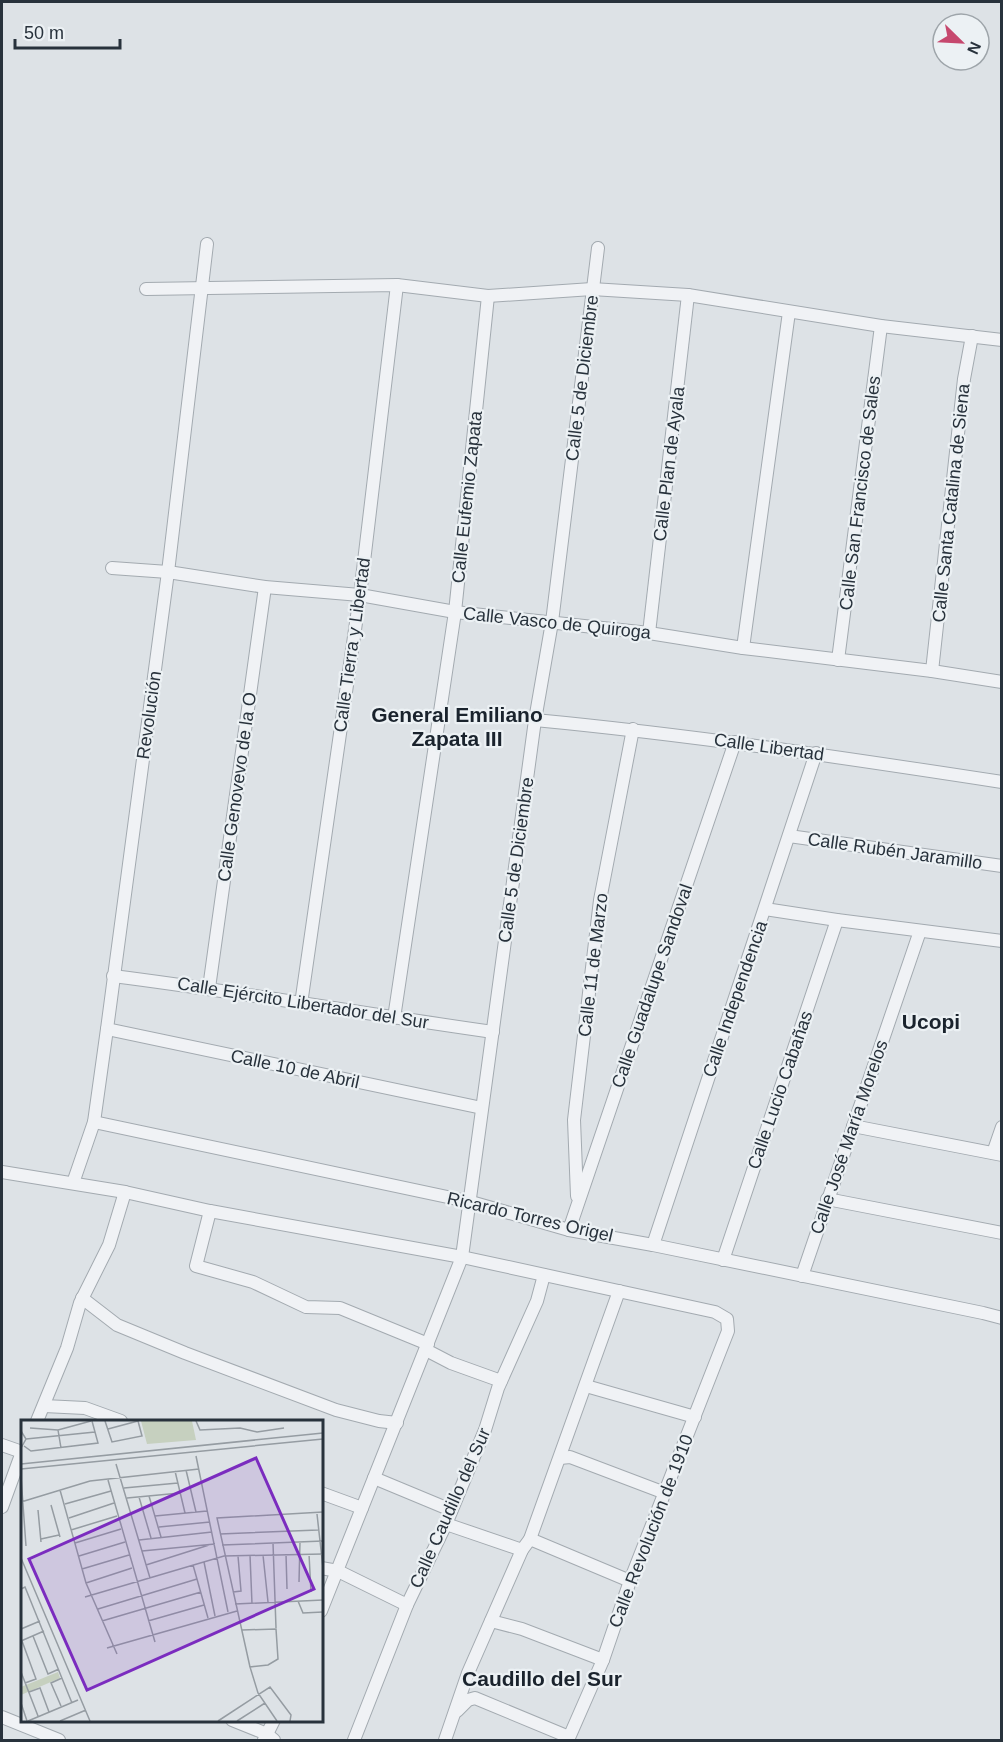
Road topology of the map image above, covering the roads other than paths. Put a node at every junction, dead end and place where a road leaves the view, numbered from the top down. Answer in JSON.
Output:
{"nodes":[{"id":1,"x":207,"y":244,"type":"dead end"},
{"id":2,"x":598,"y":248,"type":"dead end"},
{"id":3,"x":397,"y":285,"type":"junction"},
{"id":4,"x":200,"y":288,"type":"junction"},
{"id":5,"x":146,"y":289,"type":"dead end"},
{"id":6,"x":592,"y":289,"type":"junction"},
{"id":7,"x":488,"y":296,"type":"junction"},
{"id":8,"x":688,"y":296,"type":"junction"},
{"id":9,"x":789,"y":312,"type":"junction"},
{"id":10,"x":882,"y":326,"type":"junction"},
{"id":11,"x":972,"y":336,"type":"junction"},
{"id":12,"x":1002,"y":340,"type":"edge"},
{"id":13,"x":112,"y":568,"type":"dead end"},
{"id":14,"x":168,"y":572,"type":"junction"},
{"id":15,"x":265,"y":587,"type":"junction"},
{"id":16,"x":360,"y":595,"type":"junction"},
{"id":17,"x":455,"y":612,"type":"junction"},
{"id":18,"x":552,"y":622,"type":"junction"},
{"id":19,"x":649,"y":633,"type":"junction"},
{"id":20,"x":743,"y":648,"type":"junction"},
{"id":21,"x":838,"y":660,"type":"junction"},
{"id":22,"x":932,"y":671,"type":"junction"},
{"id":23,"x":1002,"y":682,"type":"edge"},
{"id":24,"x":535,"y":720,"type":"junction"},
{"id":25,"x":633,"y":729,"type":"junction"},
{"id":26,"x":735,"y":742,"type":"junction"},
{"id":27,"x":816,"y":753,"type":"junction"},
{"id":28,"x":1002,"y":782,"type":"edge"},
{"id":29,"x":789,"y":836,"type":"junction"},
{"id":30,"x":1002,"y":866,"type":"edge"},
{"id":31,"x":765,"y":909,"type":"junction"},
{"id":32,"x":837,"y":920,"type":"junction"},
{"id":33,"x":920,"y":931,"type":"junction"},
{"id":34,"x":1002,"y":941,"type":"edge"},
{"id":35,"x":114,"y":976,"type":"junction"},
{"id":36,"x":209,"y":988,"type":"junction"},
{"id":37,"x":301,"y":1004,"type":"junction"},
{"id":38,"x":394,"y":1018,"type":"junction"},
{"id":39,"x":107,"y":1029,"type":"junction"},
{"id":40,"x":493,"y":1032,"type":"junction"},
{"id":41,"x":482,"y":1108,"type":"junction"},
{"id":42,"x":94,"y":1122,"type":"junction"},
{"id":43,"x":853,"y":1126,"type":"junction"},
{"id":44,"x":1002,"y":1127,"type":"edge"},
{"id":45,"x":997,"y":1154,"type":"edge"},
{"id":46,"x":2,"y":1172,"type":"edge"},
{"id":47,"x":73,"y":1183,"type":"junction"},
{"id":48,"x":125,"y":1192,"type":"junction"},
{"id":49,"x":827,"y":1199,"type":"junction"},
{"id":50,"x":471,"y":1202,"type":"junction"},
{"id":51,"x":577,"y":1203,"type":"junction"},
{"id":52,"x":210,"y":1211,"type":"junction"},
{"id":53,"x":569,"y":1230,"type":"junction"},
{"id":54,"x":1002,"y":1233,"type":"edge"},
{"id":55,"x":653,"y":1245,"type":"junction"},
{"id":56,"x":462,"y":1257,"type":"junction"},
{"id":57,"x":723,"y":1260,"type":"junction"},
{"id":58,"x":544,"y":1275,"type":"junction"},
{"id":59,"x":802,"y":1276,"type":"junction"},
{"id":60,"x":619,"y":1292,"type":"junction"},
{"id":61,"x":82,"y":1298,"type":"junction"},
{"id":62,"x":1002,"y":1318,"type":"edge"},
{"id":63,"x":427,"y":1347,"type":"junction"},
{"id":64,"x":501,"y":1381,"type":"junction"},
{"id":65,"x":586,"y":1386,"type":"junction"},
{"id":66,"x":44,"y":1406,"type":"junction"},
{"id":67,"x":695,"y":1417,"type":"junction"},
{"id":68,"x":37,"y":1420,"type":"edge"},
{"id":69,"x":118,"y":1420,"type":"edge"},
{"id":70,"x":397,"y":1423,"type":"junction"},
{"id":71,"x":2,"y":1445,"type":"edge"},
{"id":72,"x":21,"y":1452,"type":"edge"},
{"id":73,"x":21,"y":1455,"type":"edge"},
{"id":74,"x":560,"y":1458,"type":"junction"},
{"id":75,"x":375,"y":1478,"type":"junction"},
{"id":76,"x":322,"y":1493,"type":"edge"},
{"id":77,"x":665,"y":1493,"type":"junction"},
{"id":78,"x":2,"y":1507,"type":"edge"},
{"id":79,"x":362,"y":1508,"type":"junction"},
{"id":80,"x":451,"y":1510,"type":"junction"},
{"id":81,"x":446,"y":1524,"type":"junction"},
{"id":82,"x":530,"y":1539,"type":"junction"},
{"id":83,"x":522,"y":1550,"type":"junction"},
{"id":84,"x":322,"y":1568,"type":"edge"},
{"id":85,"x":338,"y":1571,"type":"junction"},
{"id":86,"x":630,"y":1581,"type":"junction"},
{"id":87,"x":407,"y":1605,"type":"junction"},
{"id":88,"x":322,"y":1609,"type":"edge"},
{"id":89,"x":491,"y":1621,"type":"junction"},
{"id":90,"x":603,"y":1660,"type":"junction"},
{"id":91,"x":455,"y":1713,"type":"junction"},
{"id":92,"x":2,"y":1718,"type":"edge"},
{"id":93,"x":236,"y":1721,"type":"edge"},
{"id":94,"x":273,"y":1721,"type":"edge"},
{"id":95,"x":269,"y":1738,"type":"edge"},
{"id":96,"x":568,"y":1739,"type":"edge"},
{"id":97,"x":59,"y":1740,"type":"edge"},
{"id":98,"x":354,"y":1740,"type":"edge"},
{"id":99,"x":446,"y":1740,"type":"edge"}],
"edges":[{"from":1,"to":4,"type":"street","name":"Revolución"},
{"from":2,"to":6,"type":"street","name":"Calle 5 de Diciembre"},
{"from":3,"to":4,"type":"street"},
{"from":3,"to":7,"type":"street"},
{"from":3,"to":16,"type":"street","name":"Calle Tierra y Libertad"},
{"from":4,"to":5,"type":"street"},
{"from":4,"to":14,"type":"street","name":"Revolución"},
{"from":6,"to":7,"type":"street"},
{"from":6,"to":8,"type":"street"},
{"from":6,"to":18,"type":"street","name":"Calle 5 de Diciembre"},
{"from":7,"to":17,"type":"street","name":"Calle Eufemio Zapata"},
{"from":8,"to":9,"type":"street"},
{"from":8,"to":19,"type":"street","name":"Calle Plan de Ayala"},
{"from":9,"to":10,"type":"street"},
{"from":9,"to":20,"type":"street"},
{"from":10,"to":11,"type":"street"},
{"from":10,"to":21,"type":"street","name":"Calle San Francisco de Sales"},
{"from":11,"to":12,"type":"street"},
{"from":11,"to":22,"type":"street","name":"Calle Santa Catalina de Siena"},
{"from":13,"to":14,"type":"street","name":"Calle Vasco de Quiroga"},
{"from":14,"to":15,"type":"street","name":"Calle Vasco de Quiroga"},
{"from":14,"to":35,"type":"street","name":"Revolución"},
{"from":15,"to":16,"type":"street","name":"Calle Vasco de Quiroga"},
{"from":15,"to":36,"type":"street","name":"Calle Genovevo de la O"},
{"from":16,"to":17,"type":"street","name":"Calle Vasco de Quiroga"},
{"from":16,"to":37,"type":"street","name":"Calle Tierra y Libertad"},
{"from":17,"to":18,"type":"street","name":"Calle Vasco de Quiroga"},
{"from":17,"to":38,"type":"street","name":"Calle Eufemio Zapata"},
{"from":18,"to":19,"type":"street","name":"Calle Vasco de Quiroga"},
{"from":18,"to":24,"type":"street","name":"Calle 5 de Diciembre"},
{"from":19,"to":20,"type":"street","name":"Calle Vasco de Quiroga"},
{"from":20,"to":21,"type":"street","name":"Calle Vasco de Quiroga"},
{"from":21,"to":22,"type":"street","name":"Calle Vasco de Quiroga"},
{"from":22,"to":23,"type":"street","name":"Calle Vasco de Quiroga"},
{"from":24,"to":25,"type":"street","name":"Calle Libertad"},
{"from":24,"to":40,"type":"street","name":"Calle 5 de Diciembre"},
{"from":25,"to":26,"type":"street","name":"Calle Libertad"},
{"from":25,"to":51,"type":"street","name":"Calle 11 de Marzo"},
{"from":26,"to":27,"type":"street","name":"Calle Libertad"},
{"from":26,"to":51,"type":"street","name":"Calle Guadalupe Sandoval"},
{"from":27,"to":28,"type":"street","name":"Calle Libertad"},
{"from":27,"to":29,"type":"street","name":"Calle Independencia"},
{"from":29,"to":30,"type":"street","name":"Calle Rubén Jaramillo"},
{"from":29,"to":31,"type":"street","name":"Calle Independencia"},
{"from":31,"to":32,"type":"street"},
{"from":31,"to":55,"type":"street","name":"Calle Independencia"},
{"from":32,"to":33,"type":"street"},
{"from":32,"to":57,"type":"street","name":"Calle Lucio Cabañas"},
{"from":33,"to":34,"type":"street"},
{"from":33,"to":43,"type":"street","name":"Calle José María Morelos"},
{"from":35,"to":36,"type":"street","name":"Calle Ejército Libertador del Sur"},
{"from":35,"to":39,"type":"street","name":"Revolución"},
{"from":36,"to":37,"type":"street","name":"Calle Ejército Libertador del Sur"},
{"from":37,"to":38,"type":"street","name":"Calle Ejército Libertador del Sur"},
{"from":38,"to":40,"type":"street","name":"Calle Ejército Libertador del Sur"},
{"from":39,"to":41,"type":"street","name":"Calle 10 de Abril"},
{"from":39,"to":42,"type":"street","name":"Revolución"},
{"from":40,"to":41,"type":"street","name":"Calle 5 de Diciembre"},
{"from":41,"to":50,"type":"street","name":"Calle 5 de Diciembre"},
{"from":42,"to":47,"type":"street","name":"Revolución"},
{"from":42,"to":50,"type":"street","name":"Ricardo Torres Origel"},
{"from":43,"to":45,"type":"street"},
{"from":43,"to":49,"type":"street","name":"Calle José María Morelos"},
{"from":44,"to":45,"type":"street"},
{"from":46,"to":47,"type":"street"},
{"from":47,"to":48,"type":"street"},
{"from":48,"to":52,"type":"street"},
{"from":48,"to":61,"type":"street"},
{"from":49,"to":54,"type":"street"},
{"from":49,"to":59,"type":"street","name":"Calle José María Morelos"},
{"from":50,"to":53,"type":"street","name":"Ricardo Torres Origel"},
{"from":50,"to":56,"type":"street","name":"Calle 5 de Diciembre"},
{"from":51,"to":53,"type":"street","name":"Calle Guadalupe Sandoval"},
{"from":52,"to":56,"type":"street"},
{"from":52,"to":63,"type":"street"},
{"from":53,"to":55,"type":"street","name":"Ricardo Torres Origel"},
{"from":55,"to":57,"type":"street","name":"Ricardo Torres Origel"},
{"from":56,"to":58,"type":"street"},
{"from":56,"to":63,"type":"street","name":"Calle 5 de Diciembre"},
{"from":57,"to":59,"type":"street","name":"Ricardo Torres Origel"},
{"from":58,"to":60,"type":"street"},
{"from":58,"to":64,"type":"street","name":"Calle Caudillo del Sur"},
{"from":59,"to":62,"type":"street","name":"Ricardo Torres Origel"},
{"from":60,"to":65,"type":"street"},
{"from":60,"to":67,"type":"street","name":"Calle Revolución de 1910"},
{"from":61,"to":66,"type":"street"},
{"from":61,"to":70,"type":"street"},
{"from":63,"to":64,"type":"street"},
{"from":63,"to":70,"type":"street","name":"Calle 5 de Diciembre"},
{"from":64,"to":80,"type":"street","name":"Calle Caudillo del Sur"},
{"from":65,"to":67,"type":"street"},
{"from":65,"to":74,"type":"street"},
{"from":66,"to":68,"type":"street"},
{"from":66,"to":69,"type":"street"},
{"from":67,"to":77,"type":"street","name":"Calle Revolución de 1910"},
{"from":70,"to":75,"type":"street","name":"Calle 5 de Diciembre"},
{"from":71,"to":72,"type":"street"},
{"from":73,"to":78,"type":"street"},
{"from":74,"to":77,"type":"street"},
{"from":74,"to":82,"type":"street"},
{"from":75,"to":79,"type":"street","name":"Calle 5 de Diciembre"},
{"from":75,"to":80,"type":"street"},
{"from":76,"to":79,"type":"street"},
{"from":77,"to":86,"type":"street","name":"Calle Revolución de 1910"},
{"from":79,"to":85,"type":"street","name":"Calle 5 de Diciembre"},
{"from":80,"to":81,"type":"street","name":"Calle Caudillo del Sur"},
{"from":81,"to":83,"type":"street"},
{"from":81,"to":87,"type":"street","name":"Calle Caudillo del Sur"},
{"from":82,"to":83,"type":"street"},
{"from":82,"to":86,"type":"street"},
{"from":83,"to":89,"type":"street"},
{"from":84,"to":85,"type":"street"},
{"from":85,"to":87,"type":"street"},
{"from":85,"to":88,"type":"street","name":"Calle 5 de Diciembre"},
{"from":86,"to":90,"type":"street","name":"Calle Revolución de 1910"},
{"from":87,"to":98,"type":"street","name":"Calle Caudillo del Sur"},
{"from":89,"to":90,"type":"street"},
{"from":89,"to":91,"type":"street"},
{"from":90,"to":96,"type":"street","name":"Calle Revolución de 1910"},
{"from":91,"to":96,"type":"street"},
{"from":91,"to":99,"type":"street"},
{"from":92,"to":97,"type":"street"},
{"from":93,"to":95,"type":"street"},
{"from":94,"to":95,"type":"street"}]}
